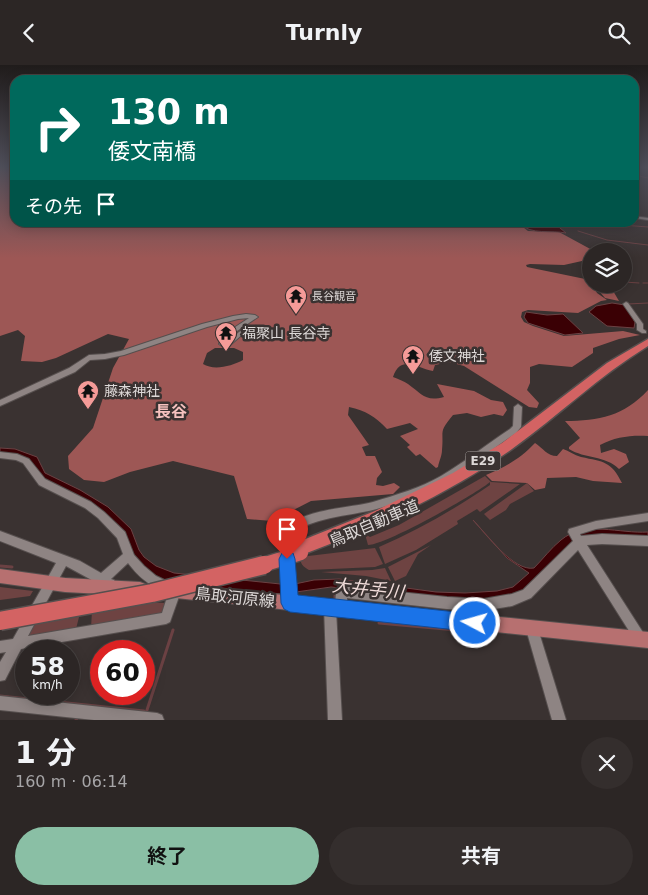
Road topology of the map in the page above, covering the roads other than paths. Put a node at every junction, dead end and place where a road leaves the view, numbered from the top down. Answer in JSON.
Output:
{"nodes":[{"id":1,"x":626,"y":304,"type":"dead end"},
{"id":2,"x":241,"y":333,"type":"dead end"},
{"id":3,"x":647,"y":336,"type":"edge"},
{"id":4,"x":0,"y":403,"type":"edge"},
{"id":5,"x":518,"y":407,"type":"dead end"},
{"id":6,"x":0,"y":455,"type":"edge"},
{"id":7,"x":648,"y":517,"type":"edge"},
{"id":8,"x":0,"y":536,"type":"edge"},
{"id":9,"x":580,"y":541,"type":"junction"},
{"id":10,"x":648,"y":541,"type":"edge"},
{"id":11,"x":300,"y":551,"type":"junction"},
{"id":12,"x":129,"y":555,"type":"junction"},
{"id":13,"x":63,"y":561,"type":"junction"},
{"id":14,"x":0,"y":576,"type":"edge"},
{"id":15,"x":102,"y":580,"type":"junction"},
{"id":16,"x":51,"y":583,"type":"junction"},
{"id":17,"x":117,"y":588,"type":"junction"},
{"id":18,"x":175,"y":591,"type":"junction"},
{"id":19,"x":290,"y":600,"type":"junction"},
{"id":20,"x":336,"y":607,"type":"junction"},
{"id":21,"x":0,"y":615,"type":"edge"},
{"id":22,"x":0,"y":621,"type":"edge"},
{"id":23,"x":532,"y":629,"type":"junction"},
{"id":24,"x":644,"y":639,"type":"edge"},
{"id":25,"x":19,"y":640,"type":"edge"},
{"id":26,"x":40,"y":640,"type":"edge"},
{"id":27,"x":15,"y":644,"type":"edge"},
{"id":28,"x":0,"y":647,"type":"edge"},
{"id":29,"x":15,"y":648,"type":"edge"},
{"id":30,"x":0,"y":675,"type":"edge"},
{"id":31,"x":0,"y":703,"type":"edge"},
{"id":32,"x":157,"y":720,"type":"edge"},
{"id":33,"x":335,"y":720,"type":"edge"},
{"id":34,"x":559,"y":720,"type":"edge"}],
"edges":[{"from":1,"to":3,"type":"street"},
{"from":2,"to":4,"type":"street"},
{"from":3,"to":11,"type":"highway","name":"鳥取自動車道","number":"E29"},
{"from":5,"to":19,"type":"street"},
{"from":6,"to":12,"type":"street"},
{"from":7,"to":9,"type":"street"},
{"from":8,"to":13,"type":"street"},
{"from":9,"to":10,"type":"street"},
{"from":9,"to":20,"type":"street"},
{"from":9,"to":24,"type":"street"},
{"from":11,"to":21,"type":"highway","name":"鳥取自動車道","number":"E29"},
{"from":11,"to":22,"type":"highway","name":"鳥取自動車道","number":"E29","bridge":true},
{"from":12,"to":15,"type":"street"},
{"from":12,"to":18,"type":"street"},
{"from":13,"to":15,"type":"street"},
{"from":13,"to":16,"type":"street"},
{"from":14,"to":16,"type":"main road","name":"鳥取河原線"},
{"from":15,"to":17,"type":"street"},
{"from":16,"to":17,"type":"main road","name":"鳥取河原線"},
{"from":16,"to":25,"type":"street"},
{"from":17,"to":18,"type":"main road","name":"鳥取河原線"},
{"from":18,"to":19,"type":"main road","name":"鳥取河原線"},
{"from":18,"to":26,"type":"street"},
{"from":19,"to":20,"type":"main road","name":"鳥取河原線"},
{"from":20,"to":23,"type":"main road","name":"鳥取河原線"},
{"from":20,"to":33,"type":"street"},
{"from":23,"to":24,"type":"main road","name":"鳥取河原線"},
{"from":23,"to":34,"type":"street"},
{"from":27,"to":28,"type":"street"},
{"from":29,"to":30,"type":"street"},
{"from":31,"to":32,"type":"street"}]}
